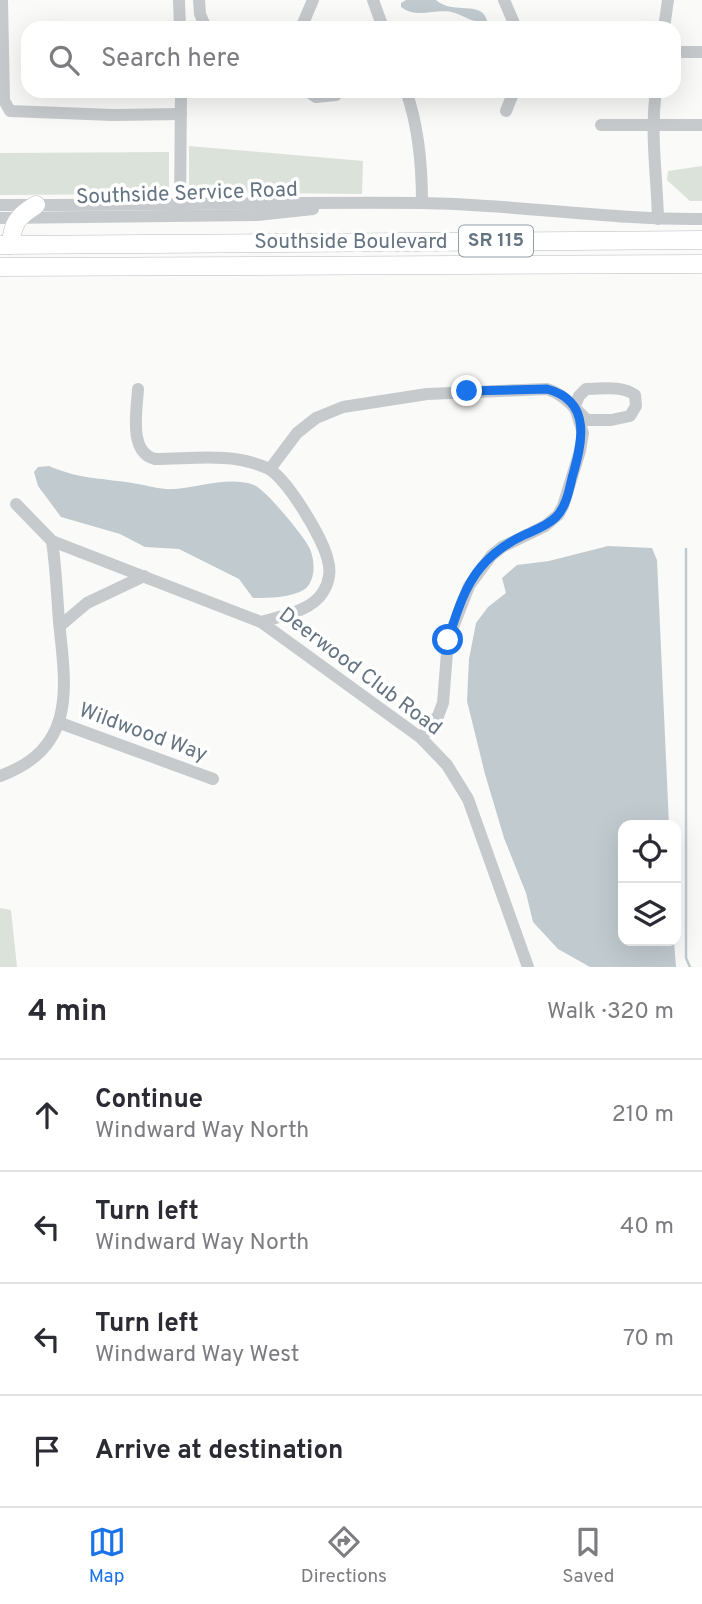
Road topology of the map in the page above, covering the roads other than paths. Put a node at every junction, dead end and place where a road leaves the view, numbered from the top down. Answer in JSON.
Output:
{"nodes":[{"id":1,"x":2,"y":0,"type":"edge"},
{"id":2,"x":179,"y":0,"type":"edge"},
{"id":3,"x":199,"y":0,"type":"edge"},
{"id":4,"x":313,"y":0,"type":"edge"},
{"id":5,"x":373,"y":0,"type":"edge"},
{"id":6,"x":504,"y":0,"type":"edge"},
{"id":7,"x":668,"y":0,"type":"edge"},
{"id":8,"x":180,"y":21,"type":"edge"},
{"id":9,"x":203,"y":21,"type":"edge"},
{"id":10,"x":304,"y":21,"type":"edge"},
{"id":11,"x":380,"y":21,"type":"edge"},
{"id":12,"x":513,"y":21,"type":"edge"},
{"id":13,"x":665,"y":21,"type":"edge"},
{"id":14,"x":681,"y":52,"type":"edge"},
{"id":15,"x":702,"y":52,"type":"edge"},
{"id":16,"x":181,"y":98,"type":"edge"},
{"id":17,"x":408,"y":98,"type":"edge"},
{"id":18,"x":511,"y":98,"type":"edge"},
{"id":19,"x":655,"y":98,"type":"edge"},
{"id":20,"x":506,"y":111,"type":"dead end"},
{"id":21,"x":181,"y":114,"type":"junction"},
{"id":22,"x":601,"y":125,"type":"dead end"},
{"id":23,"x":652,"y":125,"type":"junction"},
{"id":24,"x":702,"y":125,"type":"edge"},
{"id":25,"x":422,"y":203,"type":"junction"},
{"id":26,"x":0,"y":205,"type":"edge"},
{"id":27,"x":36,"y":205,"type":"junction"},
{"id":28,"x":180,"y":210,"type":"junction"},
{"id":29,"x":9,"y":217,"type":"edge"},
{"id":30,"x":657,"y":219,"type":"junction"},
{"id":31,"x":702,"y":219,"type":"edge"},
{"id":32,"x":4,"y":240,"type":"edge"},
{"id":33,"x":702,"y":240,"type":"edge"},
{"id":34,"x":702,"y":264,"type":"edge"},
{"id":35,"x":0,"y":267,"type":"edge"},
{"id":36,"x":26,"y":267,"type":"junction"},
{"id":37,"x":138,"y":389,"type":"dead end"},
{"id":38,"x":574,"y":408,"type":"junction"},
{"id":39,"x":270,"y":469,"type":"junction"},
{"id":40,"x":16,"y":503,"type":"dead end"},
{"id":41,"x":52,"y":541,"type":"junction"},
{"id":42,"x":144,"y":576,"type":"junction"},
{"id":43,"x":261,"y":622,"type":"junction"},
{"id":44,"x":60,"y":626,"type":"junction"},
{"id":45,"x":60,"y":723,"type":"junction"},
{"id":46,"x":421,"y":738,"type":"junction"},
{"id":47,"x":0,"y":776,"type":"edge"},
{"id":48,"x":213,"y":779,"type":"dead end"},
{"id":49,"x":528,"y":967,"type":"edge"}],
"edges":[{"from":1,"to":21,"type":"street"},
{"from":2,"to":8,"type":"street"},
{"from":3,"to":9,"type":"street"},
{"from":4,"to":10,"type":"street"},
{"from":5,"to":11,"type":"street"},
{"from":6,"to":12,"type":"street"},
{"from":7,"to":13,"type":"street"},
{"from":14,"to":15,"type":"street"},
{"from":16,"to":21,"type":"street"},
{"from":17,"to":25,"type":"street"},
{"from":18,"to":20,"type":"street"},
{"from":19,"to":23,"type":"street"},
{"from":21,"to":28,"type":"street"},
{"from":22,"to":23,"type":"street"},
{"from":23,"to":24,"type":"street"},
{"from":23,"to":30,"type":"street"},
{"from":25,"to":28,"type":"street","name":"Southside Service Road"},
{"from":25,"to":30,"type":"street","name":"Southside Service Road"},
{"from":26,"to":27,"type":"street","name":"Southside Service Road"},
{"from":27,"to":28,"type":"street","name":"Southside Service Road"},
{"from":27,"to":29,"type":"highway"},
{"from":28,"to":29,"type":"street","name":"Southside Service Road"},
{"from":29,"to":32,"type":"highway"},
{"from":30,"to":31,"type":"street","name":"Southside Service Road"},
{"from":32,"to":33,"type":"highway","name":"Southside Boulevard","number":"SR 115"},
{"from":32,"to":36,"type":"highway"},
{"from":34,"to":36,"type":"highway","name":"Southside Boulevard","number":"SR 115"},
{"from":35,"to":36,"type":"highway","name":"Southside Boulevard","number":"SR 115"},
{"from":37,"to":39,"type":"street"},
{"from":38,"to":38,"type":"street"},
{"from":38,"to":39,"type":"street"},
{"from":38,"to":46,"type":"street"},
{"from":39,"to":43,"type":"street"},
{"from":40,"to":41,"type":"street","name":"Deerwood Club Road"},
{"from":41,"to":42,"type":"street","name":"Deerwood Club Road"},
{"from":41,"to":44,"type":"street"},
{"from":42,"to":43,"type":"street","name":"Deerwood Club Road"},
{"from":42,"to":44,"type":"street"},
{"from":43,"to":46,"type":"street","name":"Deerwood Club Road"},
{"from":44,"to":45,"type":"street"},
{"from":45,"to":47,"type":"street"},
{"from":45,"to":48,"type":"street","name":"Wildwood Way"},
{"from":46,"to":49,"type":"street","name":"Deerwood Club Road"}]}
